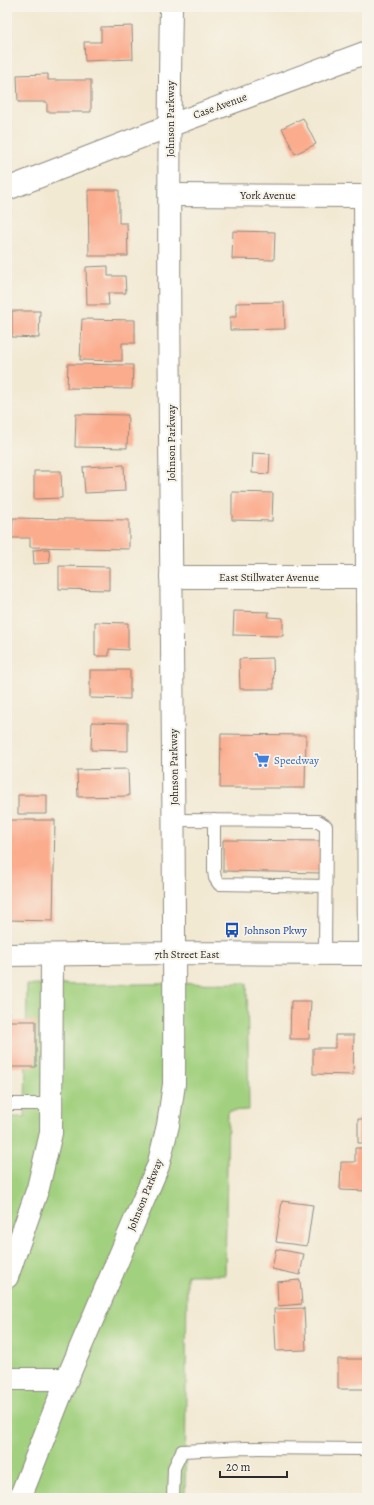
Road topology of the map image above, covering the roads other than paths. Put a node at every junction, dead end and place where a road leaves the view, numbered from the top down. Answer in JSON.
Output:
{"nodes":[{"id":1,"x":171,"y":7,"type":"edge"},
{"id":2,"x":367,"y":52,"type":"edge"},
{"id":3,"x":170,"y":126,"type":"junction"},
{"id":4,"x":7,"y":189,"type":"edge"},
{"id":5,"x":170,"y":195,"type":"junction"},
{"id":6,"x":363,"y":196,"type":"edge"},
{"id":7,"x":171,"y":577,"type":"junction"},
{"id":8,"x":364,"y":577,"type":"edge"},
{"id":9,"x":175,"y":820,"type":"junction"},
{"id":10,"x":214,"y":820,"type":"junction"},
{"id":11,"x":326,"y":886,"type":"junction"},
{"id":12,"x":175,"y":953,"type":"junction"},
{"id":13,"x":325,"y":953,"type":"junction"},
{"id":14,"x":366,"y":954,"type":"edge"},
{"id":15,"x":7,"y":955,"type":"edge"},
{"id":16,"x":52,"y":955,"type":"junction"},
{"id":17,"x":7,"y":1104,"type":"edge"},
{"id":18,"x":51,"y":1104,"type":"junction"},
{"id":19,"x":7,"y":1277,"type":"edge"},
{"id":20,"x":7,"y":1380,"type":"edge"},
{"id":21,"x":67,"y":1380,"type":"junction"},
{"id":22,"x":367,"y":1449,"type":"edge"},
{"id":23,"x":20,"y":1498,"type":"edge"},
{"id":24,"x":173,"y":1498,"type":"edge"}],
"edges":[{"from":1,"to":3,"type":"street","name":"Johnson Parkway"},
{"from":2,"to":3,"type":"street","name":"Case Avenue"},
{"from":3,"to":4,"type":"street","name":"Case Avenue"},
{"from":3,"to":5,"type":"street","name":"Johnson Parkway"},
{"from":5,"to":6,"type":"street","name":"York Avenue"},
{"from":5,"to":7,"type":"street","name":"Johnson Parkway"},
{"from":6,"to":8,"type":"lane"},
{"from":7,"to":8,"type":"street","name":"East Stillwater Avenue"},
{"from":7,"to":9,"type":"street","name":"Johnson Parkway"},
{"from":8,"to":14,"type":"lane"},
{"from":9,"to":10,"type":"lane"},
{"from":9,"to":12,"type":"street","name":"Johnson Parkway"},
{"from":10,"to":11,"type":"lane"},
{"from":10,"to":11,"type":"lane"},
{"from":11,"to":13,"type":"lane"},
{"from":12,"to":13,"type":"street","name":"7th Street East"},
{"from":12,"to":16,"type":"street","name":"7th Street East"},
{"from":12,"to":21,"type":"street","name":"Johnson Parkway"},
{"from":13,"to":14,"type":"street","name":"7th Street East"},
{"from":15,"to":16,"type":"street","name":"7th Street East"},
{"from":16,"to":18,"type":"street"},
{"from":17,"to":18,"type":"lane"},
{"from":18,"to":19,"type":"street"},
{"from":20,"to":21,"type":"street"},
{"from":21,"to":23,"type":"street","name":"Johnson Parkway"},
{"from":22,"to":24,"type":"lane"}]}
